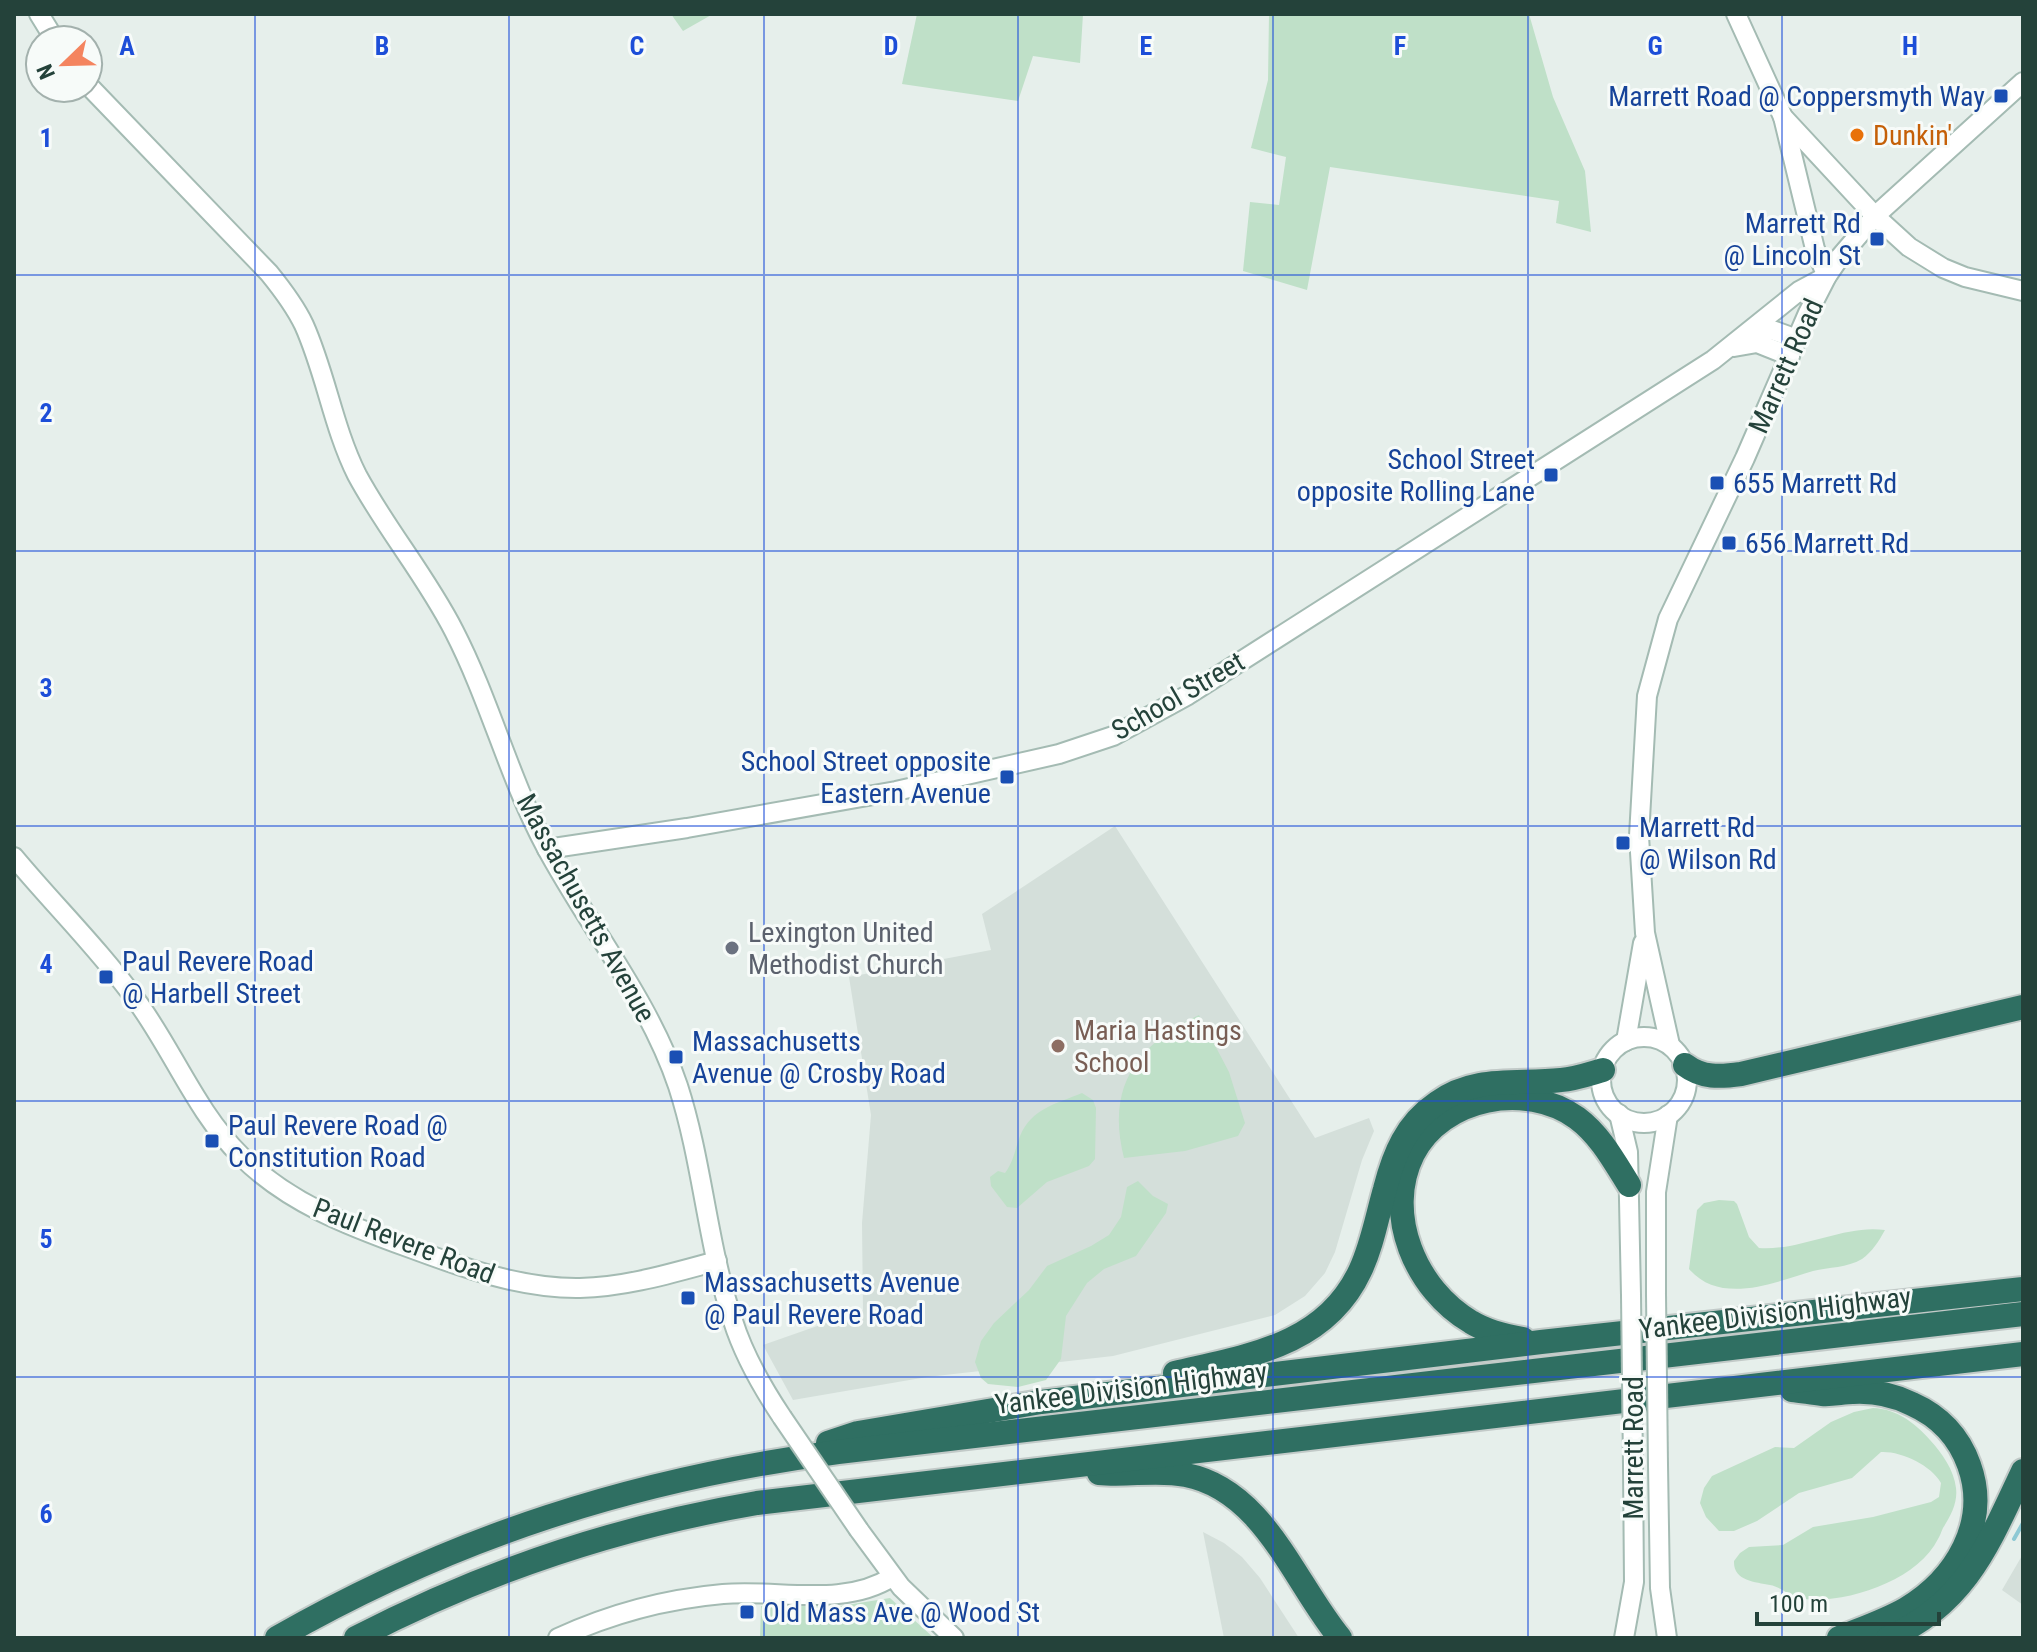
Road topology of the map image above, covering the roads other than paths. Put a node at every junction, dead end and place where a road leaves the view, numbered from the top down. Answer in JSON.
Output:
{"nodes":[{"id":1,"x":1736,"y":14,"type":"edge"},
{"id":2,"x":2023,"y":82,"type":"edge"},
{"id":3,"x":104,"y":102,"type":"edge"},
{"id":4,"x":1783,"y":117,"type":"junction"},
{"id":5,"x":1875,"y":216,"type":"junction"},
{"id":6,"x":1827,"y":276,"type":"junction"},
{"id":7,"x":2023,"y":291,"type":"edge"},
{"id":8,"x":1751,"y":332,"type":"junction"},
{"id":9,"x":1731,"y":348,"type":"junction"},
{"id":10,"x":1794,"y":348,"type":"junction"},
{"id":11,"x":547,"y":849,"type":"junction"},
{"id":12,"x":14,"y":857,"type":"edge"},
{"id":13,"x":1645,"y":933,"type":"junction"},
{"id":14,"x":2023,"y":1007,"type":"edge"},
{"id":15,"x":1626,"y":1041,"type":"junction"},
{"id":16,"x":1670,"y":1045,"type":"junction"},
{"id":17,"x":1685,"y":1065,"type":"junction"},
{"id":18,"x":1603,"y":1070,"type":"junction"},
{"id":19,"x":1619,"y":1114,"type":"junction"},
{"id":20,"x":1668,"y":1115,"type":"junction"},
{"id":21,"x":1629,"y":1185,"type":"junction"},
{"id":22,"x":717,"y":1261,"type":"junction"},
{"id":23,"x":2023,"y":1289,"type":"edge"},
{"id":24,"x":2023,"y":1314,"type":"edge"},
{"id":25,"x":1541,"y":1342,"type":"junction"},
{"id":26,"x":2023,"y":1354,"type":"edge"},
{"id":27,"x":1758,"y":1385,"type":"junction"},
{"id":28,"x":1089,"y":1396,"type":"junction"},
{"id":29,"x":778,"y":1460,"type":"junction"},
{"id":30,"x":1045,"y":1467,"type":"junction"},
{"id":31,"x":2023,"y":1471,"type":"edge"},
{"id":32,"x":892,"y":1577,"type":"junction"},
{"id":33,"x":277,"y":1638,"type":"edge"},
{"id":34,"x":356,"y":1638,"type":"edge"},
{"id":35,"x":558,"y":1638,"type":"edge"},
{"id":36,"x":954,"y":1638,"type":"edge"},
{"id":37,"x":1340,"y":1638,"type":"edge"},
{"id":38,"x":1624,"y":1638,"type":"edge"},
{"id":39,"x":1667,"y":1638,"type":"edge"},
{"id":40,"x":1839,"y":1638,"type":"edge"},
{"id":41,"x":1888,"y":1638,"type":"edge"}],
"edges":[{"from":1,"to":4,"type":"main road"},
{"from":2,"to":5,"type":"main road","name":"Marrett Road"},
{"from":3,"to":11,"type":"main road","name":"Massachusetts Avenue"},
{"from":4,"to":5,"type":"main road"},
{"from":4,"to":6,"type":"main road"},
{"from":5,"to":6,"type":"main road","name":"Marrett Road"},
{"from":5,"to":7,"type":"main road"},
{"from":6,"to":8,"type":"main road","name":"School Street"},
{"from":6,"to":10,"type":"main road","name":"Marrett Road"},
{"from":8,"to":9,"type":"main road","name":"School Street"},
{"from":8,"to":10,"type":"main road"},
{"from":9,"to":10,"type":"main road"},
{"from":9,"to":11,"type":"main road","name":"School Street"},
{"from":10,"to":13,"type":"main road","name":"Marrett Road"},
{"from":11,"to":22,"type":"main road","name":"Massachusetts Avenue"},
{"from":12,"to":22,"type":"main road","name":"Paul Revere Road"},
{"from":13,"to":15,"type":"main road"},
{"from":13,"to":16,"type":"main road","name":"Marrett Road"},
{"from":14,"to":17,"type":"highway"},
{"from":15,"to":16,"type":"main road"},
{"from":15,"to":18,"type":"main road"},
{"from":16,"to":17,"type":"main road"},
{"from":17,"to":20,"type":"main road"},
{"from":18,"to":19,"type":"main road"},
{"from":18,"to":28,"type":"highway"},
{"from":19,"to":20,"type":"main road"},
{"from":19,"to":21,"type":"main road","name":"Marrett Road"},
{"from":20,"to":39,"type":"main road","name":"Marrett Road","bridge":true},
{"from":21,"to":25,"type":"highway"},
{"from":21,"to":38,"type":"main road","name":"Marrett Road","bridge":true},
{"from":22,"to":32,"type":"main road","name":"Massachusetts Avenue","bridge":true},
{"from":23,"to":25,"type":"highway"},
{"from":24,"to":29,"type":"highway","name":"Yankee Division Highway"},
{"from":25,"to":28,"type":"highway"},
{"from":26,"to":27,"type":"highway"},
{"from":27,"to":30,"type":"highway"},
{"from":27,"to":40,"type":"highway"},
{"from":28,"to":29,"type":"highway"},
{"from":29,"to":33,"type":"highway","name":"Yankee Division Highway"},
{"from":30,"to":34,"type":"highway"},
{"from":30,"to":37,"type":"highway"},
{"from":31,"to":41,"type":"highway"},
{"from":32,"to":35,"type":"main road"},
{"from":32,"to":36,"type":"main road","name":"Massachusetts Avenue"}]}
